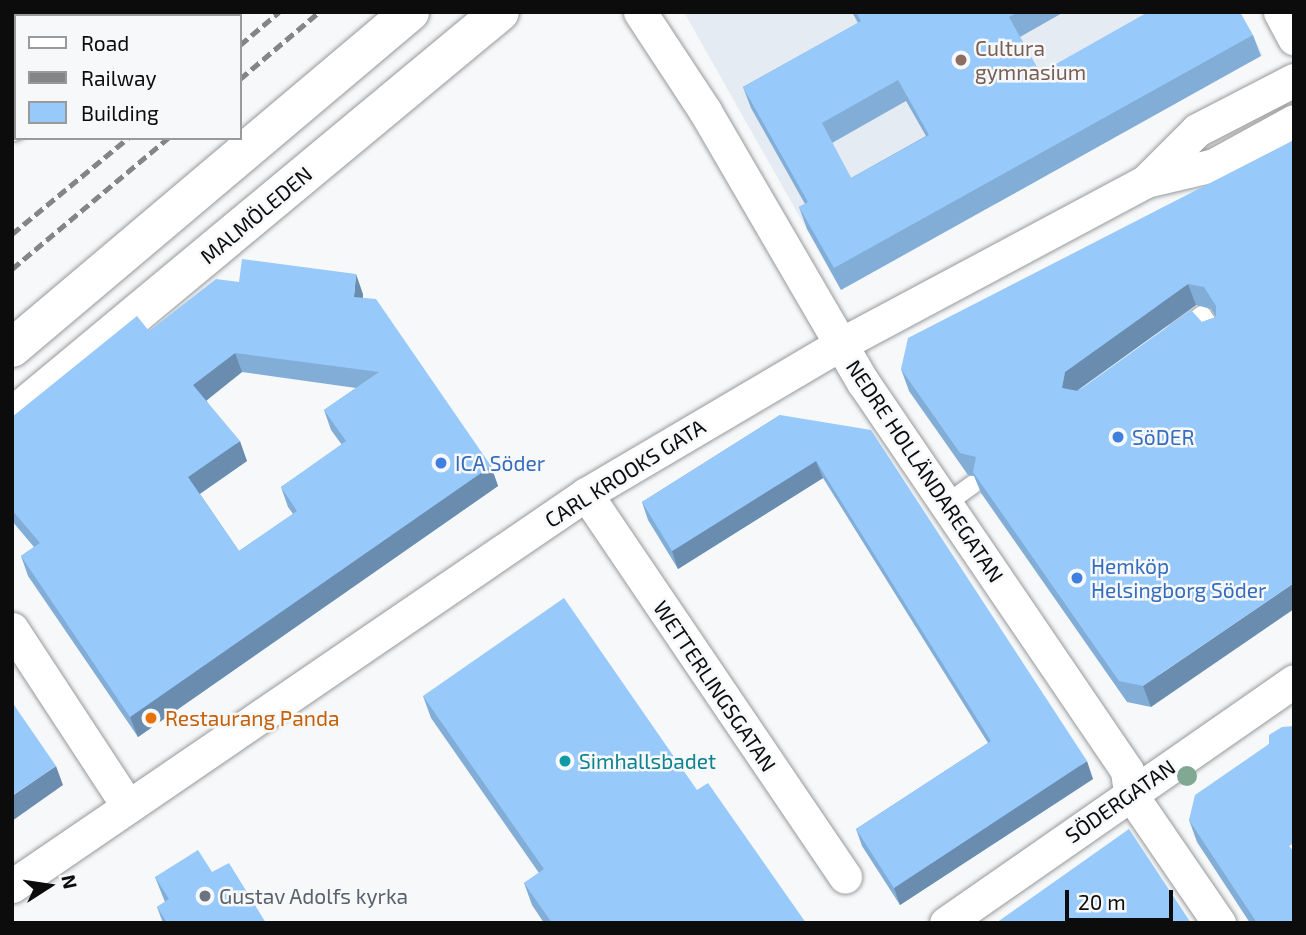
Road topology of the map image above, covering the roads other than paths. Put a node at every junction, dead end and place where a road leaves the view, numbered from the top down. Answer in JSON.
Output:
{"nodes":[{"id":1,"x":410,"y":12,"type":"edge"},
{"id":2,"x":500,"y":12,"type":"edge"},
{"id":3,"x":640,"y":12,"type":"edge"},
{"id":4,"x":1280,"y":12,"type":"edge"},
{"id":5,"x":1294,"y":38,"type":"edge"},
{"id":6,"x":1294,"y":80,"type":"edge"},
{"id":7,"x":1294,"y":121,"type":"edge"},
{"id":8,"x":1146,"y":181,"type":"junction"},
{"id":9,"x":1214,"y":333,"type":"edge"},
{"id":10,"x":841,"y":344,"type":"junction"},
{"id":11,"x":1157,"y":347,"type":"edge"},
{"id":12,"x":12,"y":348,"type":"edge"},
{"id":13,"x":12,"y":417,"type":"edge"},
{"id":14,"x":974,"y":484,"type":"edge"},
{"id":15,"x":586,"y":494,"type":"junction"},
{"id":16,"x":946,"y":505,"type":"junction"},
{"id":17,"x":12,"y":629,"type":"edge"},
{"id":18,"x":1294,"y":681,"type":"edge"},
{"id":19,"x":1130,"y":793,"type":"junction"},
{"id":20,"x":128,"y":806,"type":"junction"},
{"id":21,"x":845,"y":877,"type":"dead end"},
{"id":22,"x":12,"y":886,"type":"edge"},
{"id":23,"x":946,"y":923,"type":"edge"},
{"id":24,"x":1219,"y":923,"type":"edge"}],
"edges":[{"from":1,"to":12,"type":"main road"},
{"from":2,"to":13,"type":"main road","name":"MALMÖLEDEN"},
{"from":3,"to":10,"type":"street","name":"NEDRE HOLLÄNDAREGATAN"},
{"from":4,"to":5,"type":"street"},
{"from":6,"to":8,"type":"street","name":"CARL KROOKS GATA"},
{"from":7,"to":8,"type":"street","name":"CARL KROOKS GATA"},
{"from":8,"to":10,"type":"street","name":"CARL KROOKS GATA"},
{"from":9,"to":11,"type":"lane"},
{"from":10,"to":15,"type":"street","name":"CARL KROOKS GATA"},
{"from":10,"to":16,"type":"street","name":"NEDRE HOLLÄNDAREGATAN"},
{"from":14,"to":16,"type":"lane"},
{"from":15,"to":20,"type":"street","name":"CARL KROOKS GATA"},
{"from":15,"to":21,"type":"street","name":"WETTERLINGSGATAN"},
{"from":16,"to":19,"type":"street","name":"NEDRE HOLLÄNDAREGATAN"},
{"from":17,"to":20,"type":"street"},
{"from":18,"to":19,"type":"street","name":"SÖDERGATAN"},
{"from":19,"to":23,"type":"street","name":"SÖDERGATAN"},
{"from":19,"to":24,"type":"street","name":"NEDRE HOLLÄNDAREGATAN"},
{"from":20,"to":22,"type":"street","name":"CARL KROOKS GATA"}]}
